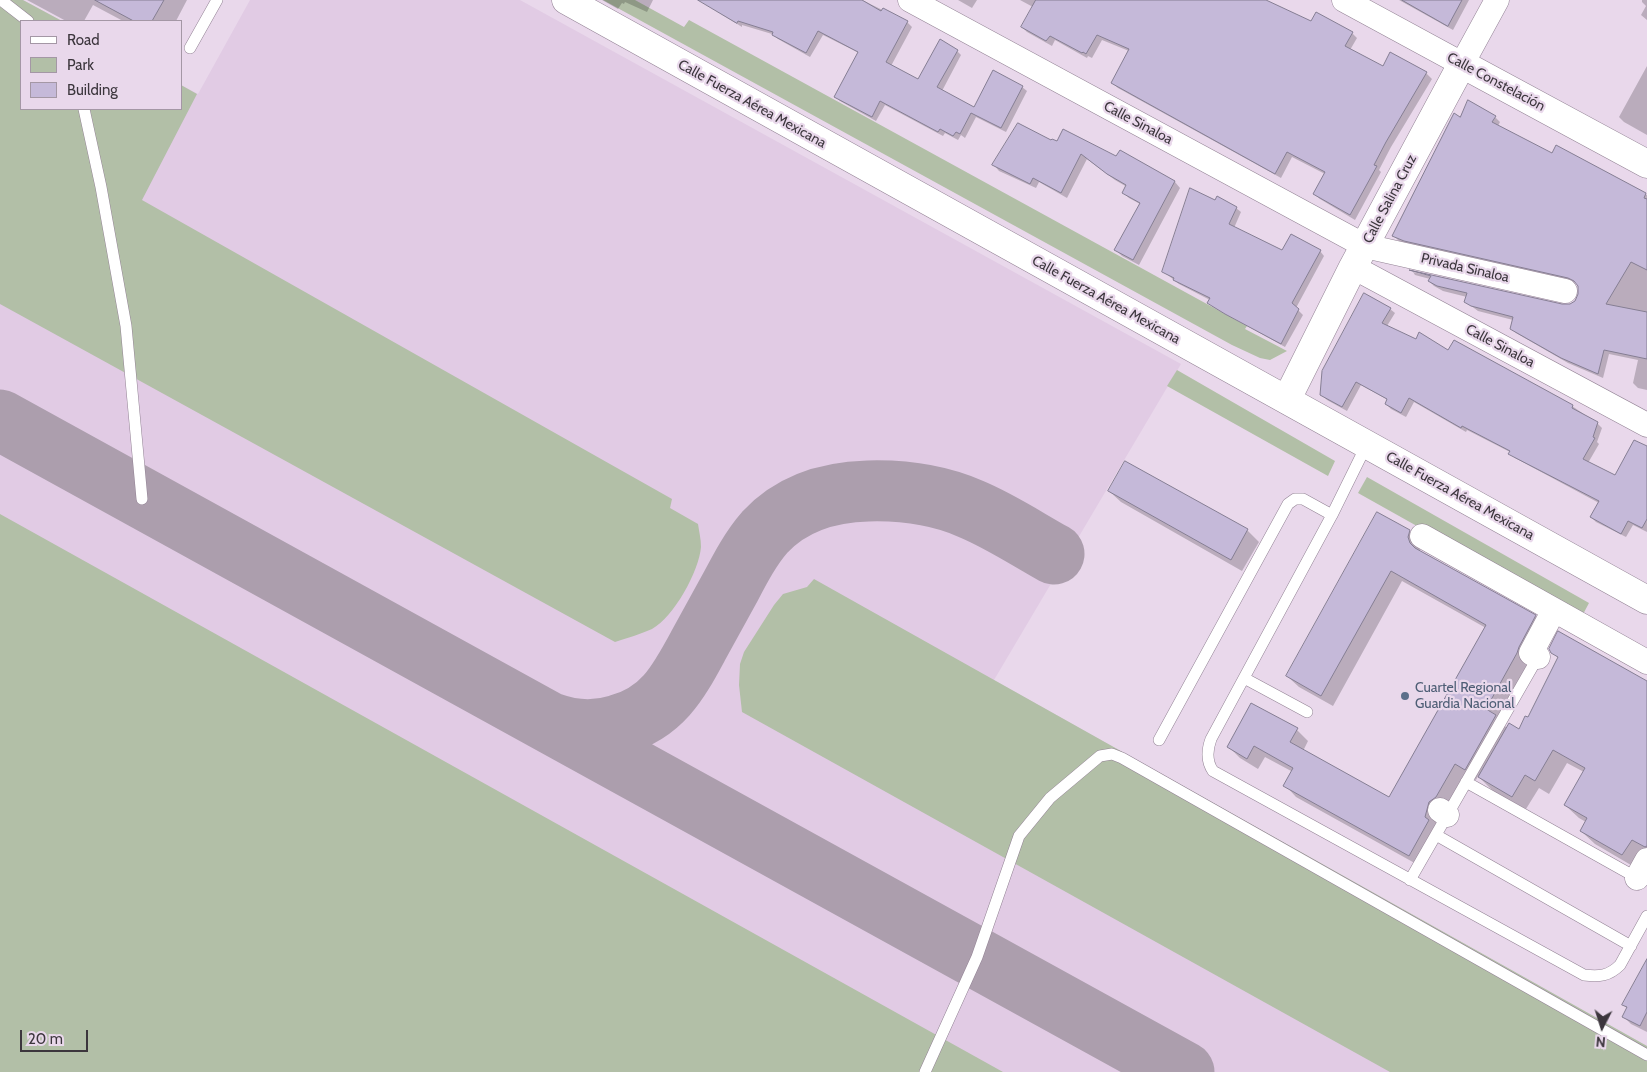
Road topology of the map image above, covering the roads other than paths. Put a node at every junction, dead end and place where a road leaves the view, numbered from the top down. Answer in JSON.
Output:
{"nodes":[{"id":1,"x":1,"y":0,"type":"edge"},
{"id":2,"x":217,"y":0,"type":"edge"},
{"id":3,"x":566,"y":0,"type":"edge"},
{"id":4,"x":910,"y":0,"type":"edge"},
{"id":5,"x":1344,"y":0,"type":"edge"},
{"id":6,"x":1497,"y":0,"type":"edge"},
{"id":7,"x":27,"y":20,"type":"edge"},
{"id":8,"x":190,"y":48,"type":"dead end"},
{"id":9,"x":1462,"y":64,"type":"junction"},
{"id":10,"x":84,"y":110,"type":"edge"},
{"id":11,"x":1647,"y":164,"type":"edge"},
{"id":12,"x":1359,"y":256,"type":"junction"},
{"id":13,"x":1564,"y":291,"type":"dead end"},
{"id":14,"x":1286,"y":399,"type":"junction"},
{"id":15,"x":1609,"y":403,"type":"junction"},
{"id":16,"x":1647,"y":412,"type":"edge"},
{"id":17,"x":1647,"y":425,"type":"edge"},
{"id":18,"x":1367,"y":444,"type":"junction"},
{"id":19,"x":142,"y":499,"type":"dead end"},
{"id":20,"x":1332,"y":515,"type":"junction"},
{"id":21,"x":1422,"y":536,"type":"dead end"},
{"id":22,"x":1647,"y":600,"type":"edge"},
{"id":23,"x":1554,"y":610,"type":"junction"},
{"id":24,"x":1538,"y":657,"type":"joint"},
{"id":25,"x":1647,"y":662,"type":"edge"},
{"id":26,"x":1244,"y":678,"type":"junction"},
{"id":27,"x":1307,"y":712,"type":"dead end"},
{"id":28,"x":1159,"y":740,"type":"dead end"},
{"id":29,"x":1466,"y":782,"type":"junction"},
{"id":30,"x":1441,"y":820,"type":"junction"},
{"id":31,"x":1644,"y":874,"type":"edge"},
{"id":32,"x":1410,"y":880,"type":"junction"},
{"id":33,"x":1647,"y":916,"type":"edge"},
{"id":34,"x":1631,"y":946,"type":"junction"},
{"id":35,"x":1647,"y":1055,"type":"edge"},
{"id":36,"x":925,"y":1072,"type":"edge"}],
"edges":[{"from":1,"to":7,"type":"lane"},
{"from":2,"to":8,"type":"lane"},
{"from":3,"to":14,"type":"main road","name":"Calle Fuerza Aérea Mexicana"},
{"from":4,"to":12,"type":"street","name":"Calle Sinaloa"},
{"from":5,"to":9,"type":"street","name":"Calle Constelación"},
{"from":6,"to":9,"type":"street","name":"Calle Salina Cruz"},
{"from":9,"to":11,"type":"main road","name":"Calle Constelación"},
{"from":9,"to":12,"type":"main road","name":"Calle Salina Cruz"},
{"from":10,"to":19,"type":"lane"},
{"from":12,"to":13,"type":"street","name":"Privada Sinaloa"},
{"from":12,"to":14,"type":"main road","name":"Calle Salina Cruz"},
{"from":12,"to":15,"type":"street","name":"Calle Sinaloa"},
{"from":14,"to":18,"type":"main road","name":"Calle Fuerza Aérea Mexicana"},
{"from":15,"to":16,"type":"street"},
{"from":15,"to":17,"type":"street","name":"Calle Sinaloa"},
{"from":18,"to":20,"type":"lane"},
{"from":18,"to":22,"type":"main road","name":"Calle Fuerza Aérea Mexicana"},
{"from":20,"to":26,"type":"lane"},
{"from":20,"to":28,"type":"lane"},
{"from":21,"to":23,"type":"street"},
{"from":23,"to":24,"type":"street"},
{"from":23,"to":25,"type":"street"},
{"from":24,"to":29,"type":"lane"},
{"from":26,"to":27,"type":"lane"},
{"from":26,"to":32,"type":"lane"},
{"from":29,"to":30,"type":"lane"},
{"from":29,"to":31,"type":"lane"},
{"from":30,"to":32,"type":"lane"},
{"from":30,"to":34,"type":"lane"},
{"from":32,"to":34,"type":"lane"},
{"from":33,"to":34,"type":"lane"},
{"from":35,"to":36,"type":"lane"}]}
